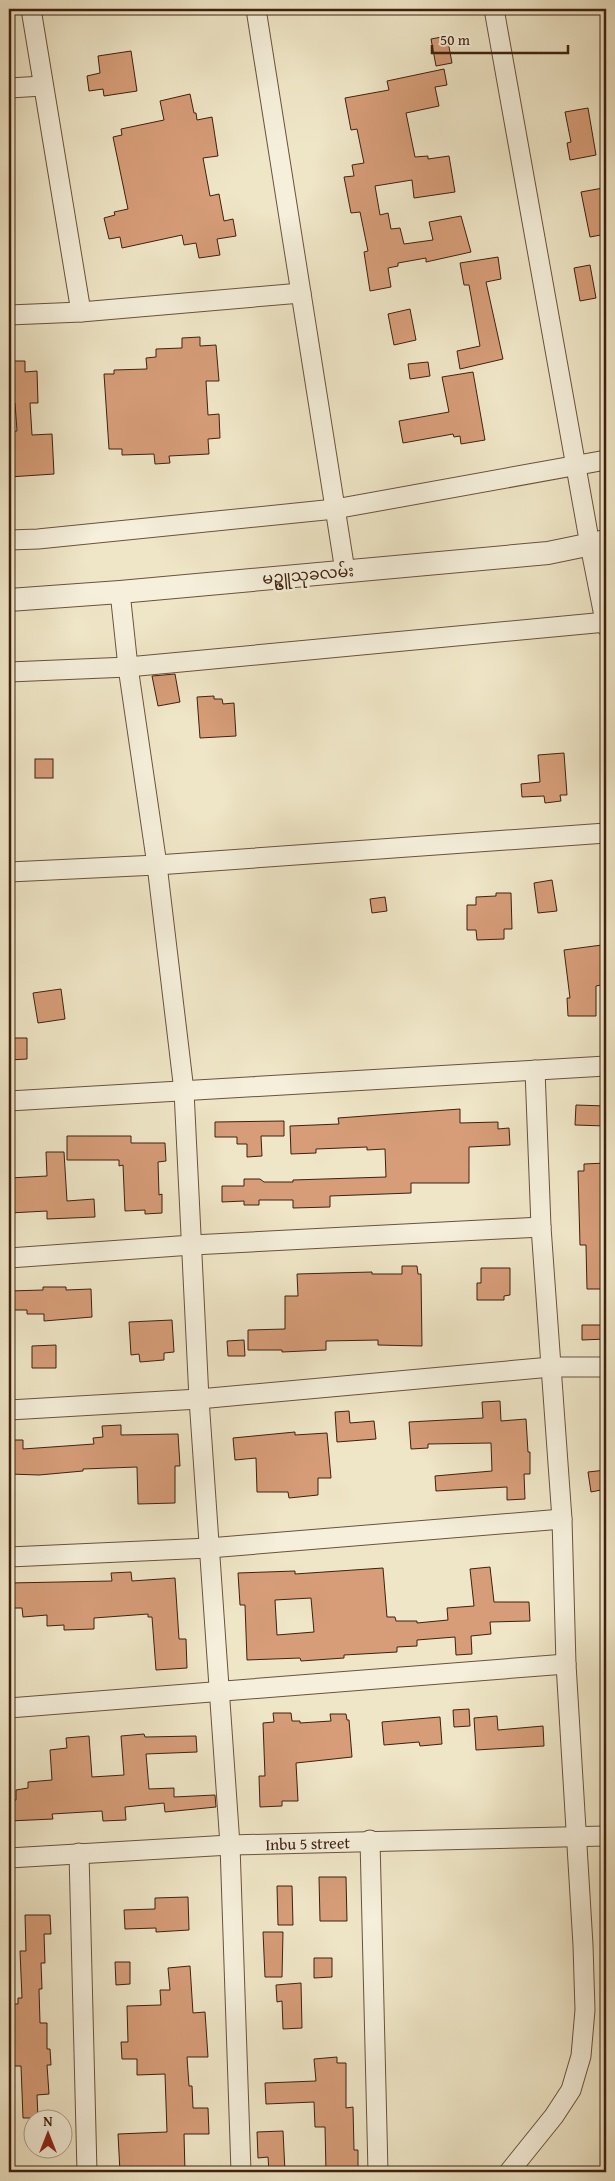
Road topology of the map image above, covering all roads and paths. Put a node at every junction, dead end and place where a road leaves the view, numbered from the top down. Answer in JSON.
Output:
{"nodes":[{"id":1,"x":31,"y":9,"type":"edge"},
{"id":2,"x":256,"y":9,"type":"edge"},
{"id":3,"x":494,"y":9,"type":"edge"},
{"id":4,"x":42,"y":86,"type":"junction"},
{"id":5,"x":9,"y":88,"type":"edge"},
{"id":6,"x":301,"y":293,"type":"junction"},
{"id":7,"x":81,"y":312,"type":"junction"},
{"id":8,"x":9,"y":315,"type":"edge"},
{"id":9,"x":606,"y":460,"type":"edge"},
{"id":10,"x":576,"y":466,"type":"junction"},
{"id":11,"x":335,"y":509,"type":"junction"},
{"id":12,"x":9,"y":540,"type":"edge"},
{"id":13,"x":598,"y":543,"type":"edge"},
{"id":14,"x":345,"y":571,"type":"junction"},
{"id":15,"x":120,"y":592,"type":"junction"},
{"id":16,"x":9,"y":600,"type":"edge"},
{"id":17,"x":606,"y":623,"type":"edge"},
{"id":18,"x":128,"y":667,"type":"junction"},
{"id":19,"x":9,"y":672,"type":"edge"},
{"id":20,"x":606,"y":832,"type":"edge"},
{"id":21,"x":157,"y":865,"type":"junction"},
{"id":22,"x":9,"y":872,"type":"edge"},
{"id":23,"x":606,"y":1066,"type":"edge"},
{"id":24,"x":535,"y":1070,"type":"junction"},
{"id":25,"x":184,"y":1091,"type":"junction"},
{"id":26,"x":9,"y":1101,"type":"edge"},
{"id":27,"x":541,"y":1227,"type":"junction"},
{"id":28,"x":192,"y":1245,"type":"junction"},
{"id":29,"x":9,"y":1258,"type":"edge"},
{"id":30,"x":551,"y":1367,"type":"junction"},
{"id":31,"x":606,"y":1367,"type":"edge"},
{"id":32,"x":199,"y":1399,"type":"junction"},
{"id":33,"x":9,"y":1410,"type":"edge"},
{"id":34,"x":562,"y":1519,"type":"junction"},
{"id":35,"x":209,"y":1548,"type":"junction"},
{"id":36,"x":9,"y":1558,"type":"edge"},
{"id":37,"x":566,"y":1664,"type":"junction"},
{"id":38,"x":219,"y":1692,"type":"junction"},
{"id":39,"x":9,"y":1708,"type":"edge"},
{"id":40,"x":576,"y":1836,"type":"junction"},
{"id":41,"x":606,"y":1836,"type":"edge"},
{"id":42,"x":370,"y":1840,"type":"junction"},
{"id":43,"x":230,"y":1845,"type":"junction"},
{"id":44,"x":79,"y":1853,"type":"junction"},
{"id":45,"x":9,"y":1858,"type":"edge"},
{"id":46,"x":87,"y":2172,"type":"edge"},
{"id":47,"x":240,"y":2172,"type":"edge"},
{"id":48,"x":378,"y":2172,"type":"edge"},
{"id":49,"x":509,"y":2172,"type":"edge"}],
"edges":[{"from":1,"to":4,"type":"street"},
{"from":2,"to":6,"type":"street"},
{"from":3,"to":10,"type":"street"},
{"from":4,"to":5,"type":"street"},
{"from":4,"to":7,"type":"street"},
{"from":6,"to":7,"type":"street"},
{"from":6,"to":11,"type":"street"},
{"from":7,"to":8,"type":"street"},
{"from":9,"to":10,"type":"street"},
{"from":10,"to":11,"type":"street"},
{"from":10,"to":13,"type":"street"},
{"from":11,"to":12,"type":"street"},
{"from":11,"to":14,"type":"street"},
{"from":13,"to":14,"type":"street","name":"မဥ္ဇူသုခလမ်း"},
{"from":13,"to":17,"type":"street"},
{"from":14,"to":15,"type":"street","name":"မဥ္ဇူသုခလမ်း"},
{"from":15,"to":16,"type":"street","name":"မဥ္ဇူသုခလမ်း"},
{"from":15,"to":18,"type":"street"},
{"from":17,"to":18,"type":"street"},
{"from":18,"to":19,"type":"street"},
{"from":18,"to":21,"type":"street"},
{"from":20,"to":21,"type":"street"},
{"from":21,"to":22,"type":"street"},
{"from":21,"to":25,"type":"street"},
{"from":23,"to":24,"type":"street"},
{"from":24,"to":25,"type":"street"},
{"from":24,"to":27,"type":"street"},
{"from":25,"to":26,"type":"street"},
{"from":25,"to":28,"type":"street"},
{"from":27,"to":28,"type":"street"},
{"from":27,"to":30,"type":"street"},
{"from":28,"to":29,"type":"street"},
{"from":28,"to":32,"type":"street"},
{"from":30,"to":31,"type":"street"},
{"from":30,"to":32,"type":"street"},
{"from":30,"to":34,"type":"street"},
{"from":32,"to":33,"type":"street"},
{"from":32,"to":35,"type":"street"},
{"from":34,"to":35,"type":"street"},
{"from":34,"to":37,"type":"street"},
{"from":35,"to":36,"type":"street"},
{"from":35,"to":38,"type":"street"},
{"from":37,"to":38,"type":"street"},
{"from":37,"to":40,"type":"street"},
{"from":38,"to":39,"type":"street"},
{"from":38,"to":43,"type":"street"},
{"from":40,"to":41,"type":"street","name":"Inbu 5 street"},
{"from":40,"to":42,"type":"street","name":"Inbu 5 street"},
{"from":40,"to":49,"type":"street"},
{"from":42,"to":43,"type":"street","name":"Inbu 5 street"},
{"from":42,"to":48,"type":"street"},
{"from":43,"to":44,"type":"street","name":"Inbu 5 street"},
{"from":43,"to":47,"type":"street"},
{"from":44,"to":45,"type":"street","name":"Inbu 5 street"},
{"from":44,"to":46,"type":"street"}]}
